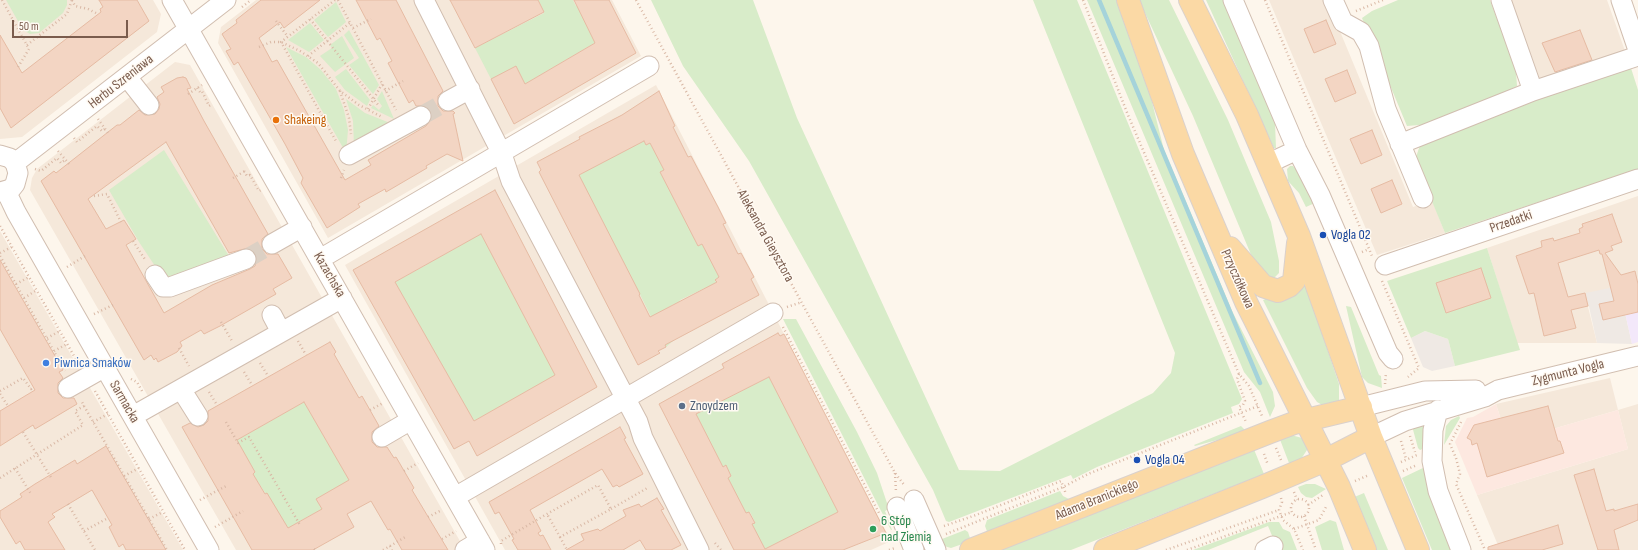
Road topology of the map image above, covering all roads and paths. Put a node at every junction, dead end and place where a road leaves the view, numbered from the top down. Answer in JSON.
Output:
{"nodes":[{"id":1,"x":2,"y":0,"type":"edge"},
{"id":2,"x":72,"y":0,"type":"edge"},
{"id":3,"x":172,"y":0,"type":"edge"},
{"id":4,"x":226,"y":0,"type":"edge"},
{"id":5,"x":335,"y":0,"type":"edge"},
{"id":6,"x":338,"y":0,"type":"edge"},
{"id":7,"x":424,"y":0,"type":"edge"},
{"id":8,"x":636,"y":0,"type":"edge"},
{"id":9,"x":1082,"y":0,"type":"edge"},
{"id":10,"x":1128,"y":0,"type":"edge"},
{"id":11,"x":1190,"y":0,"type":"edge"},
{"id":12,"x":1233,"y":0,"type":"edge"},
{"id":13,"x":1265,"y":0,"type":"edge"},
{"id":14,"x":1383,"y":0,"type":"edge"},
{"id":15,"x":1501,"y":0,"type":"edge"},
{"id":16,"x":1621,"y":0,"type":"edge"},
{"id":17,"x":1337,"y":8,"type":"edge"},
{"id":18,"x":98,"y":14,"type":"dead end"},
{"id":19,"x":310,"y":19,"type":"junction"},
{"id":20,"x":371,"y":19,"type":"dead end"},
{"id":21,"x":276,"y":21,"type":"dead end"},
{"id":22,"x":350,"y":24,"type":"junction"},
{"id":23,"x":353,"y":28,"type":"junction"},
{"id":24,"x":188,"y":29,"type":"junction"},
{"id":25,"x":288,"y":37,"type":"junction"},
{"id":26,"x":328,"y":41,"type":"junction"},
{"id":27,"x":282,"y":42,"type":"junction"},
{"id":28,"x":27,"y":45,"type":"junction"},
{"id":29,"x":259,"y":47,"type":"dead end"},
{"id":30,"x":1638,"y":50,"type":"edge"},
{"id":31,"x":308,"y":56,"type":"junction"},
{"id":32,"x":649,"y":66,"type":"dead end"},
{"id":33,"x":18,"y":67,"type":"dead end"},
{"id":34,"x":127,"y":77,"type":"junction"},
{"id":35,"x":403,"y":81,"type":"dead end"},
{"id":36,"x":382,"y":84,"type":"junction"},
{"id":37,"x":470,"y":89,"type":"junction"},
{"id":38,"x":340,"y":90,"type":"junction"},
{"id":39,"x":385,"y":91,"type":"junction"},
{"id":40,"x":1533,"y":91,"type":"junction"},
{"id":41,"x":188,"y":94,"type":"dead end"},
{"id":42,"x":373,"y":99,"type":"junction"},
{"id":43,"x":448,"y":101,"type":"tunnel mouth"},
{"id":44,"x":214,"y":103,"type":"dead end"},
{"id":45,"x":149,"y":104,"type":"dead end"},
{"id":46,"x":379,"y":106,"type":"dead end"},
{"id":47,"x":368,"y":109,"type":"junction"},
{"id":48,"x":421,"y":116,"type":"tunnel mouth"},
{"id":49,"x":98,"y":119,"type":"dead end"},
{"id":50,"x":403,"y":125,"type":"junction"},
{"id":51,"x":105,"y":129,"type":"junction"},
{"id":52,"x":108,"y":133,"type":"dead end"},
{"id":53,"x":74,"y":138,"type":"dead end"},
{"id":54,"x":1400,"y":144,"type":"junction"},
{"id":55,"x":58,"y":150,"type":"dead end"},
{"id":56,"x":1296,"y":150,"type":"junction"},
{"id":57,"x":502,"y":154,"type":"junction"},
{"id":58,"x":348,"y":158,"type":"junction"},
{"id":59,"x":7,"y":159,"type":"edge"},
{"id":60,"x":65,"y":160,"type":"junction"},
{"id":61,"x":1267,"y":164,"type":"junction"},
{"id":62,"x":70,"y":165,"type":"dead end"},
{"id":63,"x":34,"y":169,"type":"dead end"},
{"id":64,"x":232,"y":178,"type":"dead end"},
{"id":65,"x":341,"y":178,"type":"dead end"},
{"id":66,"x":1638,"y":179,"type":"edge"},
{"id":67,"x":263,"y":189,"type":"dead end"},
{"id":68,"x":3,"y":192,"type":"edge"},
{"id":69,"x":94,"y":196,"type":"dead end"},
{"id":70,"x":1423,"y":198,"type":"dead end"},
{"id":71,"x":121,"y":222,"type":"dead end"},
{"id":72,"x":302,"y":227,"type":"junction"},
{"id":73,"x":1217,"y":233,"type":"junction"},
{"id":74,"x":4,"y":234,"type":"dead end"},
{"id":75,"x":0,"y":236,"type":"edge"},
{"id":76,"x":1299,"y":236,"type":"junction"},
{"id":77,"x":133,"y":241,"type":"dead end"},
{"id":78,"x":272,"y":244,"type":"tunnel mouth"},
{"id":79,"x":12,"y":247,"type":"dead end"},
{"id":80,"x":0,"y":253,"type":"edge"},
{"id":81,"x":0,"y":256,"type":"edge"},
{"id":82,"x":85,"y":256,"type":"dead end"},
{"id":83,"x":246,"y":259,"type":"tunnel mouth"},
{"id":84,"x":320,"y":259,"type":"junction"},
{"id":85,"x":66,"y":267,"type":"dead end"},
{"id":86,"x":1380,"y":267,"type":"junction"},
{"id":87,"x":155,"y":275,"type":"joint"},
{"id":88,"x":29,"y":277,"type":"dead end"},
{"id":89,"x":16,"y":284,"type":"junction"},
{"id":90,"x":37,"y":290,"type":"dead end"},
{"id":91,"x":24,"y":298,"type":"junction"},
{"id":92,"x":342,"y":298,"type":"junction"},
{"id":93,"x":113,"y":305,"type":"dead end"},
{"id":94,"x":93,"y":314,"type":"dead end"},
{"id":95,"x":272,"y":315,"type":"dead end"},
{"id":96,"x":778,"y":320,"type":"joint"},
{"id":97,"x":221,"y":322,"type":"dead end"},
{"id":98,"x":60,"y":331,"type":"dead end"},
{"id":99,"x":227,"y":333,"type":"dead end"},
{"id":100,"x":288,"y":335,"type":"junction"},
{"id":101,"x":46,"y":338,"type":"junction"},
{"id":102,"x":68,"y":344,"type":"dead end"},
{"id":103,"x":179,"y":348,"type":"dead end"},
{"id":104,"x":54,"y":352,"type":"junction"},
{"id":105,"x":306,"y":355,"type":"dead end"},
{"id":106,"x":1638,"y":356,"type":"edge"},
{"id":107,"x":183,"y":357,"type":"dead end"},
{"id":108,"x":258,"y":359,"type":"dead end"},
{"id":109,"x":1393,"y":359,"type":"dead end"},
{"id":110,"x":105,"y":368,"type":"junction"},
{"id":111,"x":242,"y":368,"type":"dead end"},
{"id":112,"x":1419,"y":368,"type":"dead end"},
{"id":113,"x":1239,"y":374,"type":"junction"},
{"id":114,"x":268,"y":376,"type":"dead end"},
{"id":115,"x":252,"y":385,"type":"dead end"},
{"id":116,"x":33,"y":387,"type":"dead end"},
{"id":117,"x":70,"y":388,"type":"junction"},
{"id":118,"x":207,"y":388,"type":"dead end"},
{"id":119,"x":181,"y":389,"type":"junction"},
{"id":120,"x":1498,"y":390,"type":"junction"},
{"id":121,"x":0,"y":391,"type":"edge"},
{"id":122,"x":0,"y":394,"type":"edge"},
{"id":123,"x":626,"y":399,"type":"junction"},
{"id":124,"x":384,"y":402,"type":"dead end"},
{"id":125,"x":8,"y":406,"type":"dead end"},
{"id":126,"x":84,"y":406,"type":"junction"},
{"id":127,"x":217,"y":406,"type":"dead end"},
{"id":128,"x":1258,"y":406,"type":"junction"},
{"id":129,"x":1361,"y":407,"type":"junction"},
{"id":130,"x":370,"y":410,"type":"dead end"},
{"id":131,"x":1438,"y":410,"type":"junction"},
{"id":132,"x":1241,"y":413,"type":"junction"},
{"id":133,"x":108,"y":414,"type":"dead end"},
{"id":134,"x":133,"y":416,"type":"junction"},
{"id":135,"x":198,"y":416,"type":"dead end"},
{"id":136,"x":1263,"y":417,"type":"dead end"},
{"id":137,"x":1463,"y":418,"type":"dead end"},
{"id":138,"x":411,"y":420,"type":"junction"},
{"id":139,"x":1306,"y":420,"type":"junction"},
{"id":140,"x":93,"y":422,"type":"junction"},
{"id":141,"x":226,"y":422,"type":"dead end"},
{"id":142,"x":1252,"y":424,"type":"dead end"},
{"id":143,"x":1407,"y":429,"type":"dead end"},
{"id":144,"x":23,"y":432,"type":"dead end"},
{"id":145,"x":382,"y":437,"type":"dead end"},
{"id":146,"x":1372,"y":437,"type":"junction"},
{"id":147,"x":1400,"y":439,"type":"dead end"},
{"id":148,"x":1275,"y":446,"type":"dead end"},
{"id":149,"x":1262,"y":451,"type":"dead end"},
{"id":150,"x":37,"y":455,"type":"junction"},
{"id":151,"x":1406,"y":459,"type":"dead end"},
{"id":152,"x":1326,"y":460,"type":"junction"},
{"id":153,"x":419,"y":463,"type":"dead end"},
{"id":154,"x":1284,"y":466,"type":"dead end"},
{"id":155,"x":15,"y":468,"type":"junction"},
{"id":156,"x":139,"y":468,"type":"dead end"},
{"id":157,"x":404,"y":471,"type":"dead end"},
{"id":158,"x":1270,"y":471,"type":"dead end"},
{"id":159,"x":895,"y":472,"type":"dead end"},
{"id":160,"x":1400,"y":473,"type":"dead end"},
{"id":161,"x":124,"y":476,"type":"junction"},
{"id":162,"x":0,"y":478,"type":"edge"},
{"id":163,"x":52,"y":479,"type":"dead end"},
{"id":164,"x":1061,"y":481,"type":"dead end"},
{"id":165,"x":228,"y":485,"type":"dead end"},
{"id":166,"x":646,"y":489,"type":"dead end"},
{"id":167,"x":1327,"y":492,"type":"dead end"},
{"id":168,"x":31,"y":494,"type":"dead end"},
{"id":169,"x":1279,"y":494,"type":"dead end"},
{"id":170,"x":200,"y":500,"type":"dead end"},
{"id":171,"x":914,"y":500,"type":"dead end"},
{"id":172,"x":1328,"y":502,"type":"dead end"},
{"id":173,"x":450,"y":503,"type":"junction"},
{"id":174,"x":68,"y":504,"type":"dead end"},
{"id":175,"x":1308,"y":504,"type":"junction"},
{"id":176,"x":897,"y":507,"type":"dead end"},
{"id":177,"x":611,"y":509,"type":"junction"},
{"id":178,"x":1278,"y":510,"type":"junction"},
{"id":179,"x":242,"y":511,"type":"dead end"},
{"id":180,"x":163,"y":512,"type":"dead end"},
{"id":181,"x":1292,"y":512,"type":"junction"},
{"id":182,"x":547,"y":514,"type":"junction"},
{"id":183,"x":880,"y":516,"type":"dead end"},
{"id":184,"x":1281,"y":516,"type":"junction"},
{"id":185,"x":1304,"y":516,"type":"junction"},
{"id":186,"x":428,"y":517,"type":"dead end"},
{"id":187,"x":108,"y":518,"type":"dead end"},
{"id":188,"x":149,"y":519,"type":"junction"},
{"id":189,"x":300,"y":525,"type":"dead end"},
{"id":190,"x":1307,"y":525,"type":"junction"},
{"id":191,"x":215,"y":527,"type":"dead end"},
{"id":192,"x":1294,"y":529,"type":"junction"},
{"id":193,"x":457,"y":530,"type":"dead end"},
{"id":194,"x":84,"y":531,"type":"junction"},
{"id":195,"x":408,"y":536,"type":"dead end"},
{"id":196,"x":560,"y":537,"type":"junction"},
{"id":197,"x":936,"y":538,"type":"edge"},
{"id":198,"x":442,"y":539,"type":"dead end"},
{"id":199,"x":390,"y":546,"type":"junction"},
{"id":200,"x":707,"y":546,"type":"edge"},
{"id":201,"x":477,"y":547,"type":"edge"},
{"id":202,"x":95,"y":550,"type":"edge"},
{"id":203,"x":167,"y":550,"type":"edge"},
{"id":204,"x":209,"y":550,"type":"edge"},
{"id":205,"x":383,"y":550,"type":"edge"},
{"id":206,"x":392,"y":550,"type":"edge"},
{"id":207,"x":502,"y":550,"type":"edge"},
{"id":208,"x":567,"y":550,"type":"edge"},
{"id":209,"x":721,"y":550,"type":"edge"},
{"id":210,"x":914,"y":550,"type":"edge"},
{"id":211,"x":971,"y":550,"type":"edge"},
{"id":212,"x":1105,"y":550,"type":"edge"},
{"id":213,"x":1166,"y":550,"type":"edge"},
{"id":214,"x":1187,"y":550,"type":"edge"},
{"id":215,"x":1303,"y":550,"type":"edge"},
{"id":216,"x":1316,"y":550,"type":"edge"},
{"id":217,"x":1365,"y":550,"type":"edge"},
{"id":218,"x":1418,"y":550,"type":"edge"},
{"id":219,"x":1461,"y":550,"type":"edge"},
{"id":220,"x":1484,"y":550,"type":"edge"}],
"edges":[{"from":1,"to":28,"type":"path"},
{"from":2,"to":18,"type":"path"},
{"from":2,"to":28,"type":"path"},
{"from":3,"to":24,"type":"street","name":"Kazachska"},
{"from":4,"to":24,"type":"street","name":"Herbu Szreniawa"},
{"from":5,"to":19,"type":"path"},
{"from":6,"to":22,"type":"path"},
{"from":7,"to":37,"type":"street"},
{"from":8,"to":159,"type":"path","name":"Aleksandra Gieysztora"},
{"from":9,"to":113,"type":"path"},
{"from":10,"to":73,"type":"main road","name":"Przyczółkowa"},
{"from":11,"to":61,"type":"main road"},
{"from":12,"to":56,"type":"street"},
{"from":13,"to":86,"type":"path"},
{"from":14,"to":17,"type":"path"},
{"from":15,"to":40,"type":"street"},
{"from":16,"to":30,"type":"street"},
{"from":17,"to":54,"type":"street"},
{"from":19,"to":25,"type":"path"},
{"from":19,"to":26,"type":"path"},
{"from":20,"to":23,"type":"path"},
{"from":21,"to":25,"type":"path"},
{"from":22,"to":23,"type":"path"},
{"from":22,"to":26,"type":"path"},
{"from":23,"to":36,"type":"path"},
{"from":24,"to":34,"type":"street","name":"Herbu Szreniawa"},
{"from":24,"to":72,"type":"street","name":"Kazachska"},
{"from":25,"to":27,"type":"path"},
{"from":26,"to":31,"type":"path"},
{"from":26,"to":42,"type":"path"},
{"from":27,"to":29,"type":"path"},
{"from":27,"to":31,"type":"path"},
{"from":27,"to":58,"type":"path"},
{"from":28,"to":33,"type":"path"},
{"from":30,"to":40,"type":"street"},
{"from":31,"to":38,"type":"path"},
{"from":32,"to":57,"type":"street"},
{"from":34,"to":45,"type":"street"},
{"from":34,"to":59,"type":"street","name":"Herbu Szreniawa"},
{"from":35,"to":39,"type":"path"},
{"from":36,"to":39,"type":"path"},
{"from":36,"to":42,"type":"path"},
{"from":37,"to":43,"type":"street"},
{"from":37,"to":57,"type":"street"},
{"from":38,"to":47,"type":"path"},
{"from":38,"to":58,"type":"path"},
{"from":39,"to":50,"type":"path"},
{"from":40,"to":54,"type":"street"},
{"from":41,"to":44,"type":"path"},
{"from":42,"to":46,"type":"path"},
{"from":42,"to":47,"type":"path"},
{"from":47,"to":50,"type":"path"},
{"from":48,"to":50,"type":"street"},
{"from":49,"to":51,"type":"path"},
{"from":50,"to":58,"type":"street"},
{"from":51,"to":52,"type":"path"},
{"from":51,"to":53,"type":"path"},
{"from":54,"to":70,"type":"street"},
{"from":55,"to":60,"type":"path"},
{"from":56,"to":61,"type":"street"},
{"from":56,"to":109,"type":"street"},
{"from":57,"to":84,"type":"street"},
{"from":57,"to":123,"type":"street"},
{"from":58,"to":65,"type":"path"},
{"from":59,"to":68,"type":"street"},
{"from":60,"to":62,"type":"path"},
{"from":60,"to":63,"type":"path"},
{"from":61,"to":76,"type":"main road"},
{"from":64,"to":67,"type":"path"},
{"from":66,"to":86,"type":"street","name":"Przedatki"},
{"from":68,"to":110,"type":"street","name":"Sarmacka"},
{"from":69,"to":71,"type":"path"},
{"from":72,"to":78,"type":"street"},
{"from":72,"to":84,"type":"street","name":"Kazachska"},
{"from":73,"to":76,"type":"main road"},
{"from":73,"to":139,"type":"main road","name":"Przyczółkowa"},
{"from":74,"to":75,"type":"path"},
{"from":76,"to":129,"type":"main road"},
{"from":77,"to":87,"type":"path"},
{"from":79,"to":80,"type":"path"},
{"from":81,"to":89,"type":"path"},
{"from":82,"to":85,"type":"path"},
{"from":83,"to":87,"type":"street"},
{"from":84,"to":92,"type":"street","name":"Kazachska"},
{"from":86,"to":112,"type":"path"},
{"from":88,"to":89,"type":"path"},
{"from":89,"to":91,"type":"path"},
{"from":90,"to":91,"type":"path"},
{"from":91,"to":101,"type":"path"},
{"from":92,"to":100,"type":"street"},
{"from":92,"to":138,"type":"street","name":"Kazachska"},
{"from":93,"to":94,"type":"path"},
{"from":95,"to":100,"type":"street"},
{"from":96,"to":123,"type":"street"},
{"from":96,"to":183,"type":"path"},
{"from":97,"to":99,"type":"path"},
{"from":98,"to":101,"type":"path"},
{"from":100,"to":105,"type":"path"},
{"from":100,"to":119,"type":"street"},
{"from":101,"to":104,"type":"path"},
{"from":102,"to":104,"type":"path"},
{"from":103,"to":107,"type":"path"},
{"from":104,"to":117,"type":"path"},
{"from":106,"to":120,"type":"street","name":"Zygmunta Vogla"},
{"from":108,"to":114,"type":"path"},
{"from":110,"to":117,"type":"street"},
{"from":110,"to":134,"type":"street","name":"Sarmacka"},
{"from":111,"to":115,"type":"path"},
{"from":113,"to":128,"type":"path"},
{"from":113,"to":132,"type":"path"},
{"from":116,"to":121,"type":"path"},
{"from":117,"to":126,"type":"path"},
{"from":118,"to":127,"type":"path"},
{"from":119,"to":134,"type":"street"},
{"from":119,"to":135,"type":"street"},
{"from":120,"to":129,"type":"street","name":"Zygmunta Vogla"},
{"from":120,"to":131,"type":"street","name":"Zygmunta Vogla"},
{"from":122,"to":125,"type":"path"},
{"from":123,"to":173,"type":"street"},
{"from":123,"to":200,"type":"street"},
{"from":124,"to":130,"type":"path"},
{"from":126,"to":140,"type":"path"},
{"from":126,"to":150,"type":"path"},
{"from":128,"to":132,"type":"path"},
{"from":128,"to":136,"type":"path"},
{"from":129,"to":139,"type":"main road","name":"Adama Branickiego"},
{"from":129,"to":146,"type":"main road"},
{"from":131,"to":146,"type":"street","name":"Zygmunta Vogla"},
{"from":131,"to":219,"type":"street"},
{"from":132,"to":142,"type":"path"},
{"from":132,"to":197,"type":"path"},
{"from":133,"to":140,"type":"path"},
{"from":134,"to":204,"type":"street","name":"Sarmacka"},
{"from":137,"to":220,"type":"path"},
{"from":138,"to":145,"type":"street"},
{"from":138,"to":173,"type":"street","name":"Kazachska"},
{"from":139,"to":152,"type":"main road","name":"Przyczółkowa"},
{"from":139,"to":211,"type":"main road","name":"Adama Branickiego"},
{"from":140,"to":161,"type":"path"},
{"from":141,"to":189,"type":"path"},
{"from":143,"to":160,"type":"path"},
{"from":144,"to":150,"type":"path"},
{"from":146,"to":152,"type":"main road"},
{"from":146,"to":218,"type":"main road"},
{"from":147,"to":151,"type":"path"},
{"from":148,"to":154,"type":"path"},
{"from":149,"to":158,"type":"path"},
{"from":150,"to":155,"type":"path"},
{"from":150,"to":163,"type":"path"},
{"from":152,"to":212,"type":"main road"},
{"from":152,"to":217,"type":"main road","name":"Przyczółkowa"},
{"from":153,"to":157,"type":"path"},
{"from":155,"to":162,"type":"path"},
{"from":155,"to":168,"type":"path"},
{"from":156,"to":161,"type":"path"},
{"from":161,"to":188,"type":"path"},
{"from":164,"to":197,"type":"path"},
{"from":165,"to":170,"type":"path"},
{"from":166,"to":177,"type":"path"},
{"from":167,"to":175,"type":"path"},
{"from":169,"to":178,"type":"path"},
{"from":171,"to":197,"type":"street"},
{"from":172,"to":190,"type":"path"},
{"from":173,"to":186,"type":"path"},
{"from":173,"to":201,"type":"street","name":"Kazachska"},
{"from":174,"to":194,"type":"path"},
{"from":175,"to":181,"type":"path"},
{"from":175,"to":185,"type":"path"},
{"from":176,"to":210,"type":"street"},
{"from":177,"to":182,"type":"path"},
{"from":177,"to":196,"type":"path"},
{"from":178,"to":184,"type":"path"},
{"from":178,"to":213,"type":"path"},
{"from":179,"to":191,"type":"path"},
{"from":180,"to":188,"type":"path"},
{"from":181,"to":184,"type":"path"},
{"from":181,"to":185,"type":"path"},
{"from":182,"to":196,"type":"path"},
{"from":182,"to":207,"type":"path"},
{"from":184,"to":192,"type":"path"},
{"from":184,"to":214,"type":"path"},
{"from":185,"to":190,"type":"path"},
{"from":187,"to":194,"type":"path"},
{"from":188,"to":203,"type":"path"},
{"from":190,"to":192,"type":"path"},
{"from":190,"to":216,"type":"path"},
{"from":192,"to":215,"type":"path"},
{"from":193,"to":198,"type":"path"},
{"from":194,"to":202,"type":"path"},
{"from":195,"to":199,"type":"path"},
{"from":196,"to":208,"type":"path"},
{"from":199,"to":205,"type":"path"},
{"from":199,"to":206,"type":"path"},
{"from":200,"to":209,"type":"path"}]}
